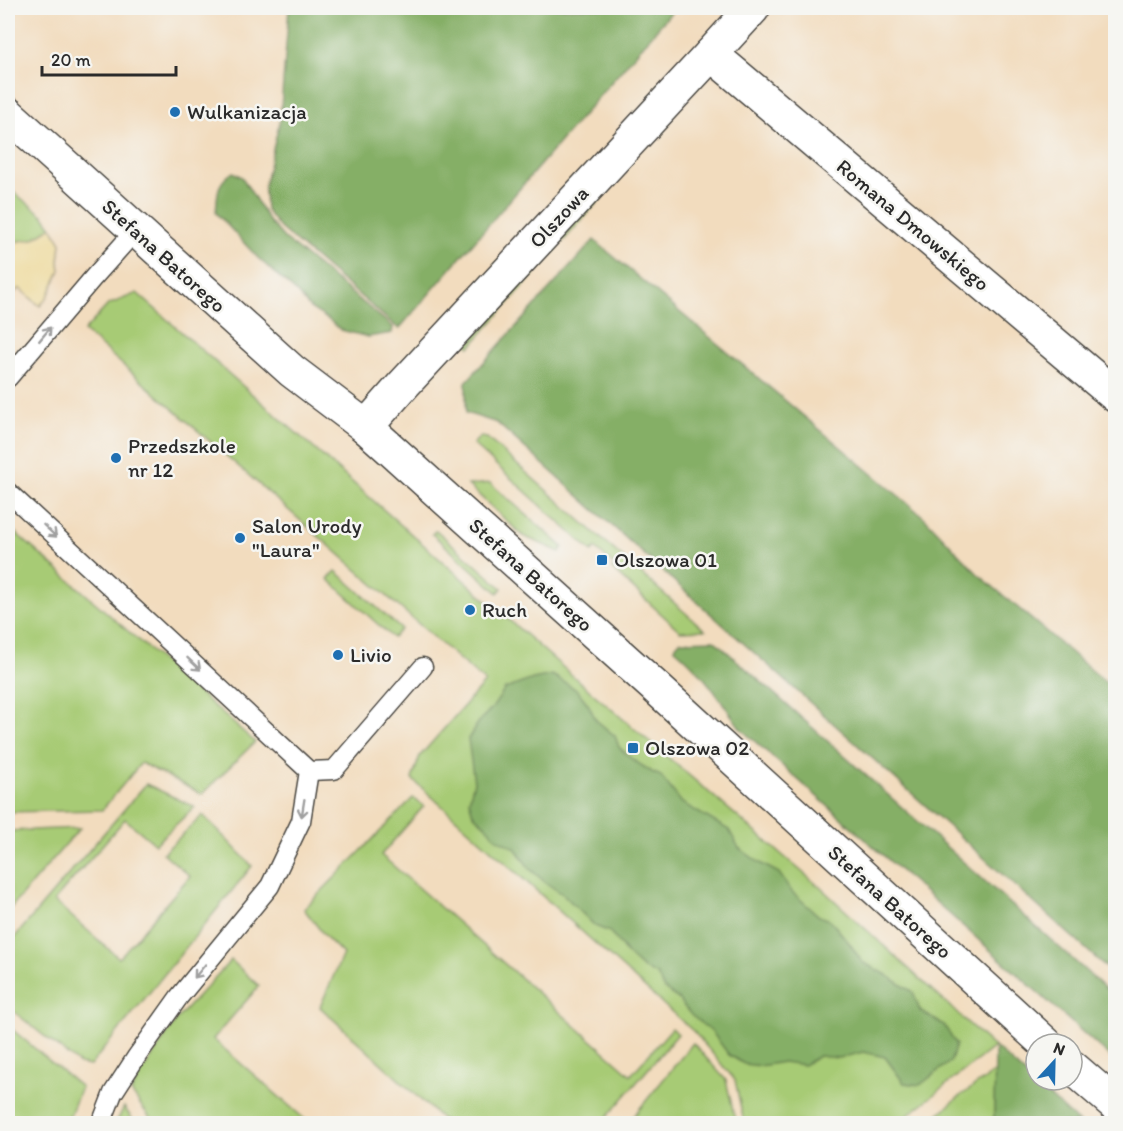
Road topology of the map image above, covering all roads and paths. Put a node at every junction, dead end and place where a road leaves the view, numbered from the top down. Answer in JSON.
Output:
{"nodes":[{"id":1,"x":753,"y":8,"type":"edge"},
{"id":2,"x":711,"y":54,"type":"junction"},
{"id":3,"x":8,"y":114,"type":"edge"},
{"id":4,"x":136,"y":230,"type":"junction"},
{"id":5,"x":8,"y":378,"type":"edge"},
{"id":6,"x":1116,"y":396,"type":"edge"},
{"id":7,"x":366,"y":427,"type":"junction"},
{"id":8,"x":8,"y":492,"type":"edge"},
{"id":9,"x":423,"y":667,"type":"dead end"},
{"id":10,"x":309,"y":771,"type":"junction"},
{"id":11,"x":1033,"y":1032,"type":"edge"},
{"id":12,"x":1084,"y":1077,"type":"edge"},
{"id":13,"x":1116,"y":1105,"type":"edge"},
{"id":14,"x":101,"y":1124,"type":"edge"}],
"edges":[{"from":1,"to":2,"type":"street","name":"Olszowa"},
{"from":2,"to":6,"type":"street","name":"Romana Dmowskiego"},
{"from":2,"to":7,"type":"street","name":"Olszowa"},
{"from":3,"to":4,"type":"street","name":"Stefana Batorego"},
{"from":5,"to":4,"type":"lane","one_way":true},
{"from":4,"to":7,"type":"street","name":"Stefana Batorego"},
{"from":7,"to":11,"type":"street","name":"Stefana Batorego"},
{"from":8,"to":10,"type":"lane","one_way":true},
{"from":9,"to":10,"type":"lane"},
{"from":10,"to":14,"type":"lane","one_way":true},
{"from":12,"to":13,"type":"street"}]}
